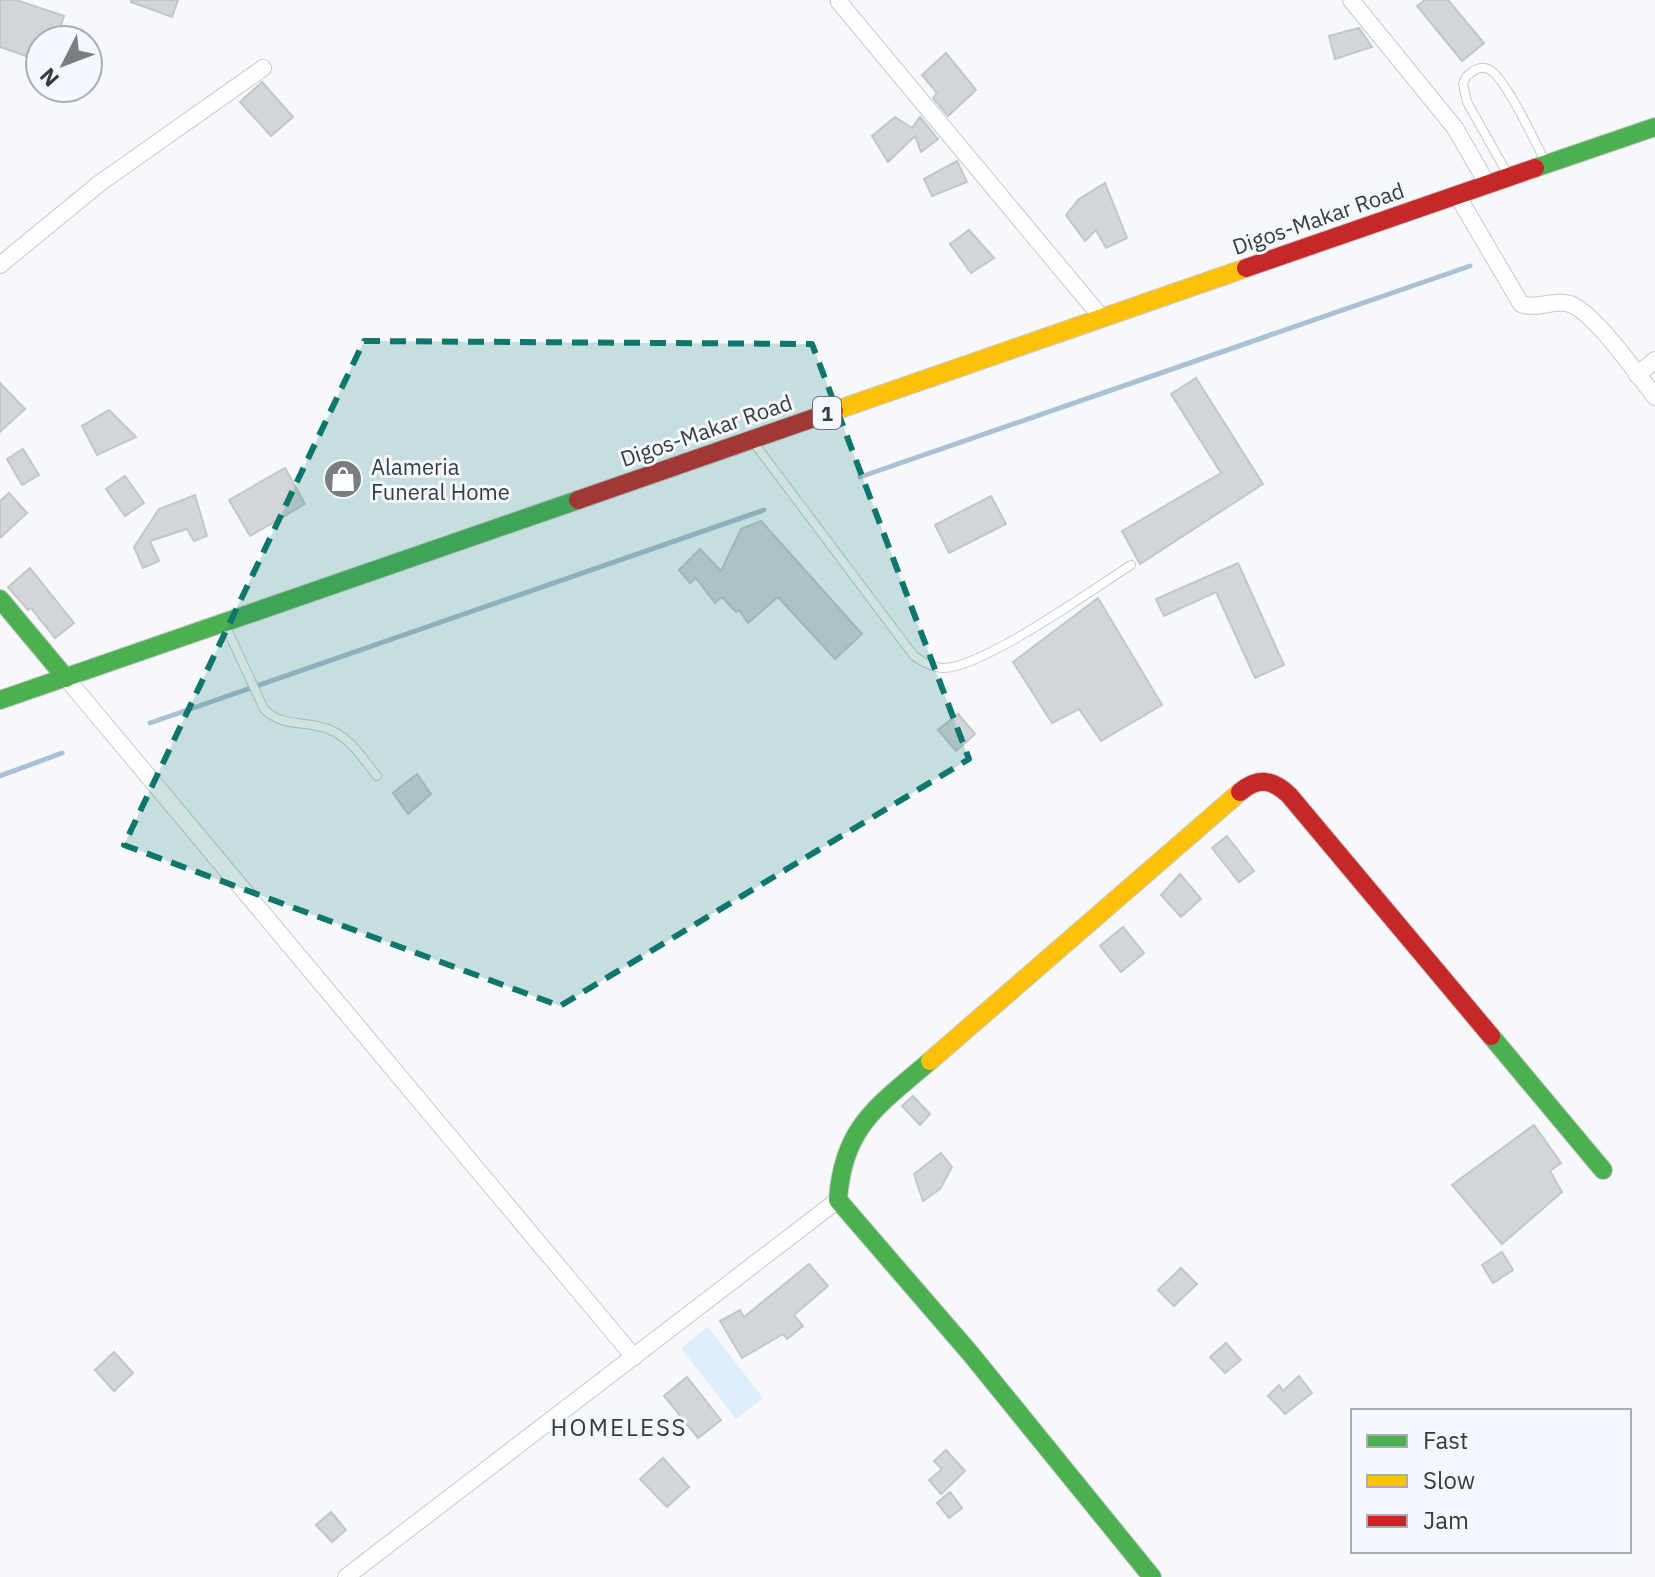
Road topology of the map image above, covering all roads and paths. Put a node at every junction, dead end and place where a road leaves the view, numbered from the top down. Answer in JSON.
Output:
{"nodes":[{"id":1,"x":1351,"y":0,"type":"edge"},
{"id":2,"x":839,"y":2,"type":"dead end"},
{"id":3,"x":263,"y":68,"type":"dead end"},
{"id":4,"x":1655,"y":127,"type":"edge"},
{"id":5,"x":1547,"y":164,"type":"junction"},
{"id":6,"x":1509,"y":177,"type":"junction"},
{"id":7,"x":1488,"y":185,"type":"junction"},
{"id":8,"x":1457,"y":195,"type":"junction"},
{"id":9,"x":0,"y":265,"type":"edge"},
{"id":10,"x":1102,"y":318,"type":"junction"},
{"id":11,"x":1655,"y":360,"type":"edge"},
{"id":12,"x":1637,"y":375,"type":"junction"},
{"id":13,"x":1655,"y":397,"type":"edge"},
{"id":14,"x":751,"y":439,"type":"junction"},
{"id":15,"x":1131,"y":565,"type":"dead end"},
{"id":16,"x":0,"y":599,"type":"edge"},
{"id":17,"x":225,"y":623,"type":"junction"},
{"id":18,"x":66,"y":678,"type":"junction"},
{"id":19,"x":0,"y":700,"type":"edge"},
{"id":20,"x":377,"y":776,"type":"dead end"},
{"id":21,"x":1603,"y":1170,"type":"dead end"},
{"id":22,"x":838,"y":1200,"type":"junction"},
{"id":23,"x":634,"y":1357,"type":"junction"},
{"id":24,"x":346,"y":1577,"type":"edge"},
{"id":25,"x":1152,"y":1577,"type":"edge"}],
"edges":[{"from":1,"to":7,"type":"street"},
{"from":2,"to":10,"type":"street"},
{"from":3,"to":9,"type":"street"},
{"from":4,"to":5,"type":"main road","name":"Digos-Makar Road","number":"1"},
{"from":5,"to":6,"type":"main road","name":"Digos-Makar Road","number":"1"},
{"from":5,"to":6,"type":"lane"},
{"from":6,"to":7,"type":"main road","name":"Digos-Makar Road","number":"1"},
{"from":7,"to":8,"type":"main road","name":"Digos-Makar Road","number":"1"},
{"from":8,"to":10,"type":"main road","name":"Digos-Makar Road","number":"1"},
{"from":8,"to":12,"type":"street"},
{"from":10,"to":14,"type":"main road","name":"Digos-Makar Road","number":"1"},
{"from":11,"to":12,"type":"street"},
{"from":12,"to":13,"type":"street"},
{"from":14,"to":15,"type":"lane"},
{"from":14,"to":17,"type":"main road","name":"Digos-Makar Road","number":"1"},
{"from":16,"to":18,"type":"main road"},
{"from":17,"to":18,"type":"main road","name":"Digos-Makar Road","number":"1"},
{"from":17,"to":20,"type":"lane"},
{"from":18,"to":19,"type":"main road","name":"Digos-Makar Road","number":"1"},
{"from":18,"to":23,"type":"street"},
{"from":21,"to":22,"type":"main road"},
{"from":22,"to":23,"type":"street"},
{"from":22,"to":25,"type":"main road"},
{"from":23,"to":24,"type":"street"}]}
